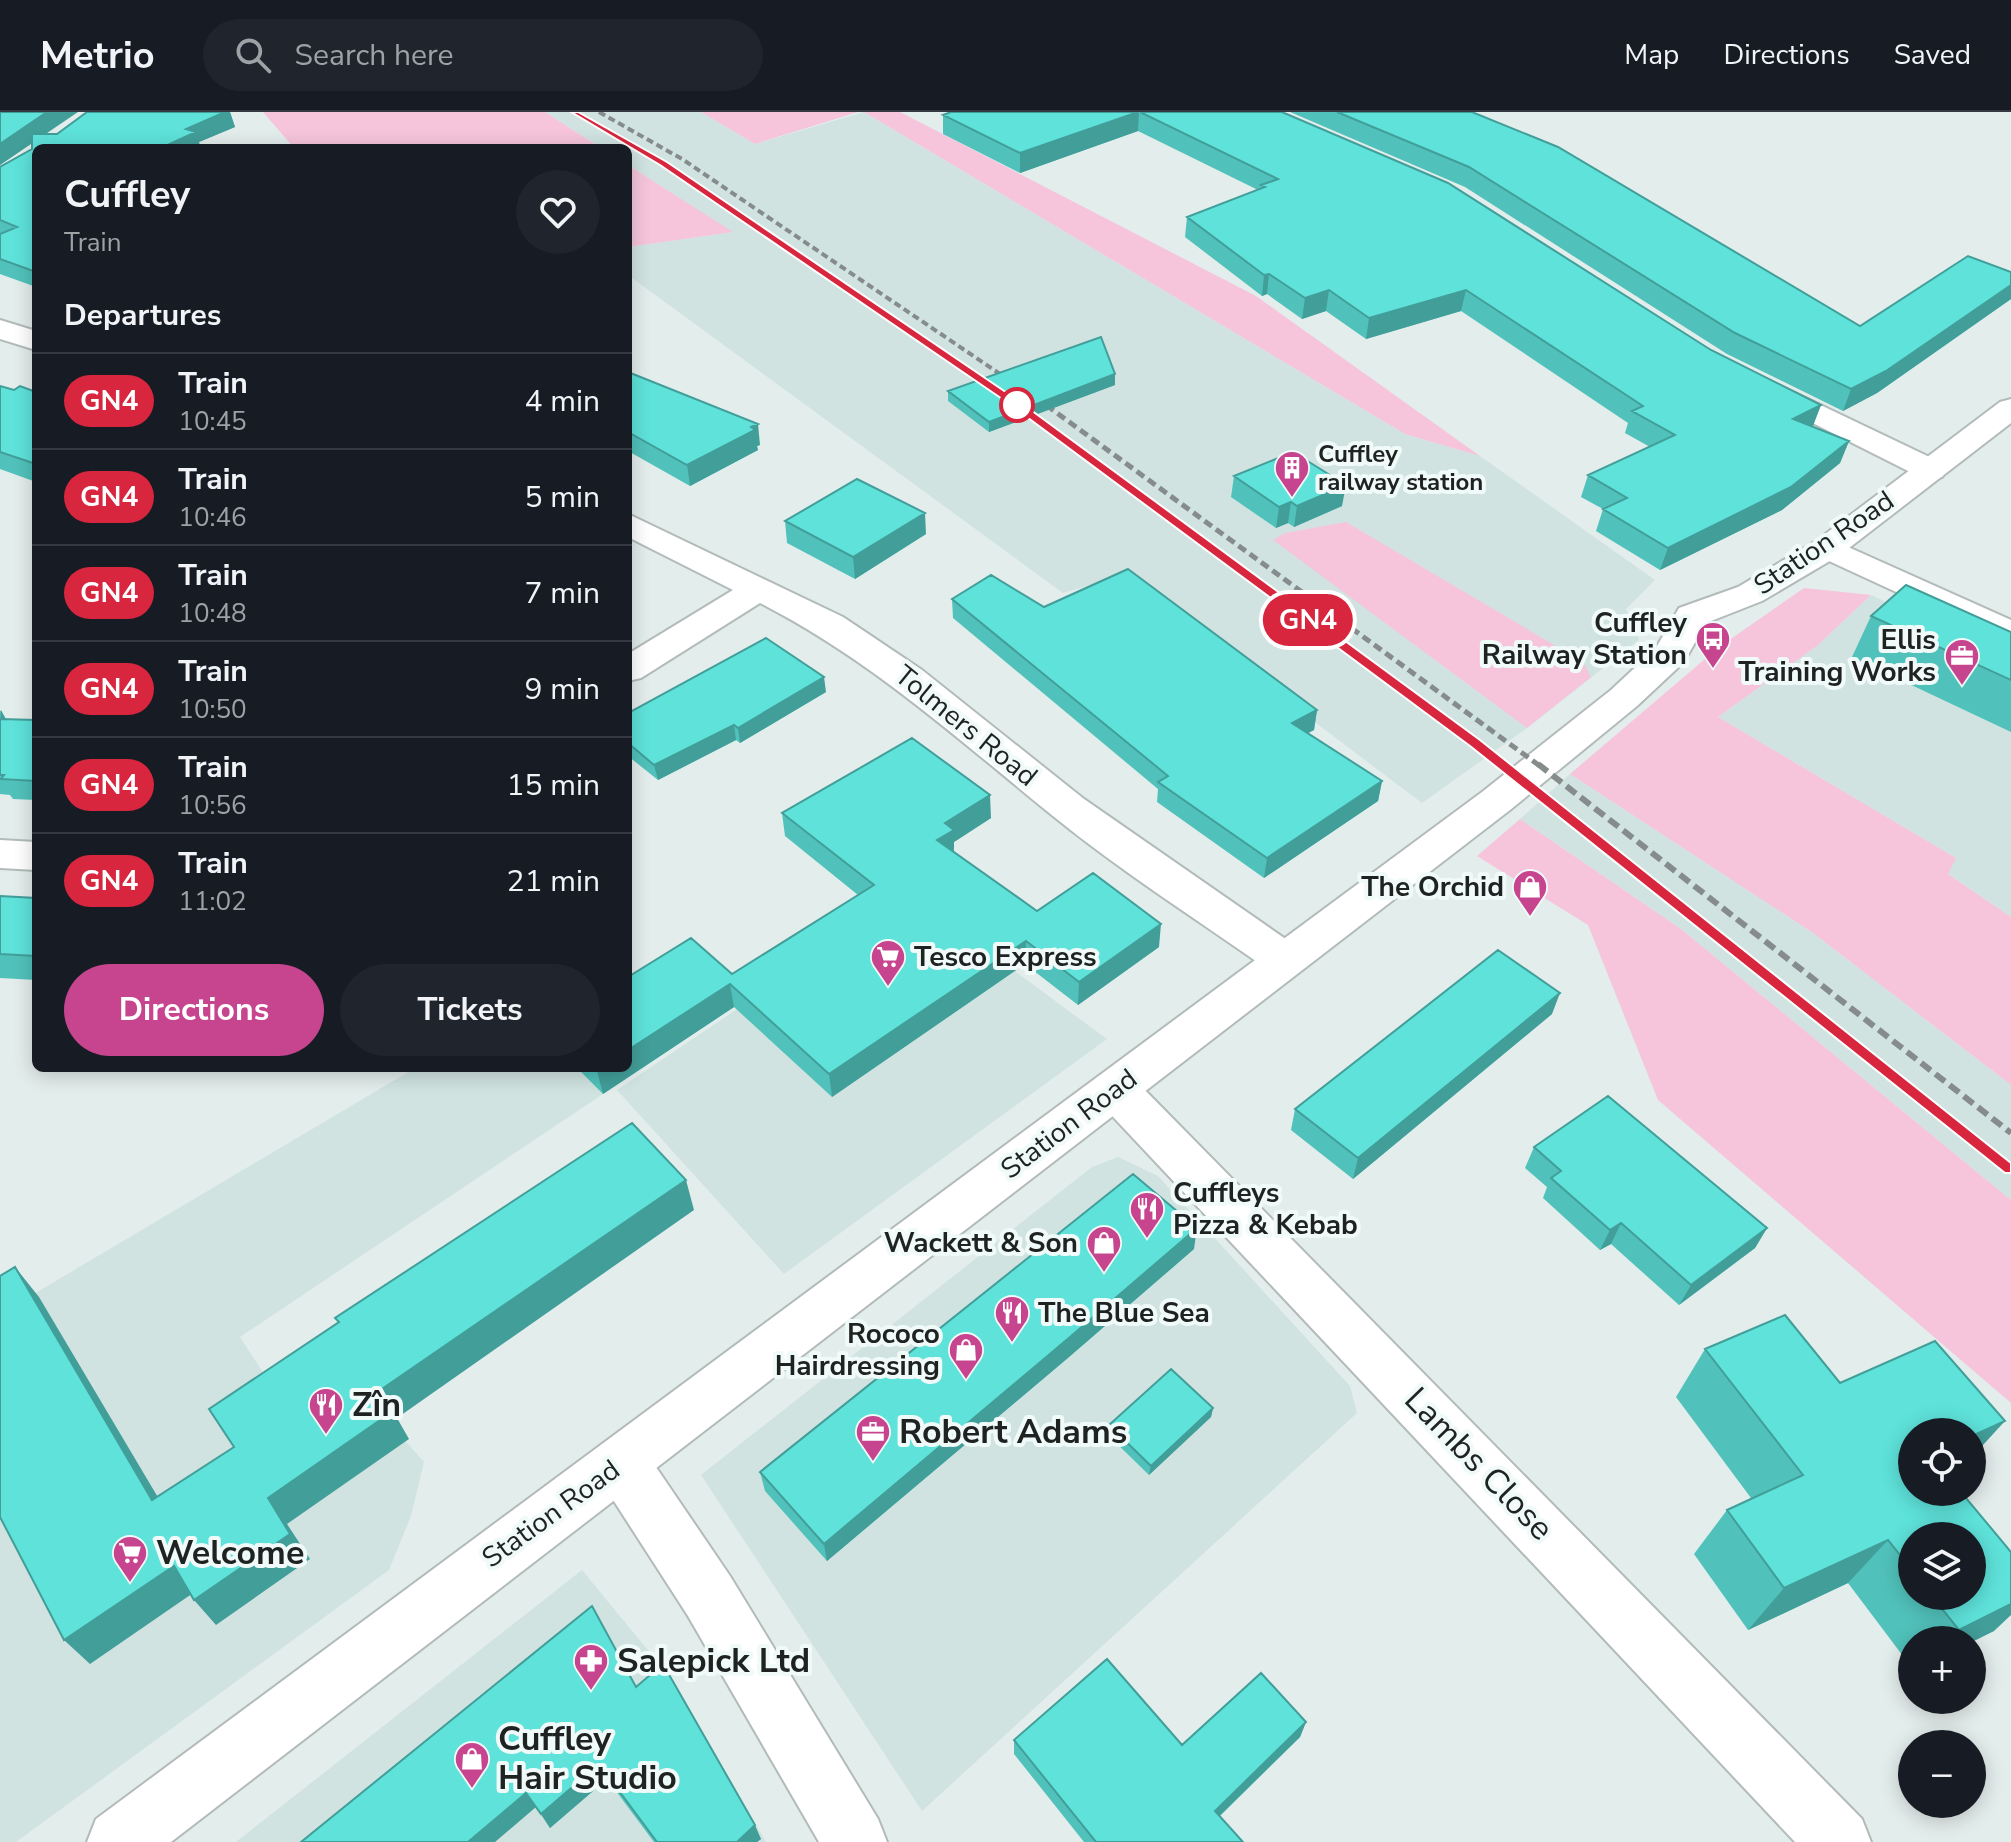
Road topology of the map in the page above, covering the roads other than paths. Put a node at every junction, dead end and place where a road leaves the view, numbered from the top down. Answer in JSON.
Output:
{"nodes":[{"id":1,"x":0,"y":329,"type":"edge"},
{"id":2,"x":32,"y":340,"type":"edge"},
{"id":3,"x":1735,"y":372,"type":"edge"},
{"id":4,"x":2011,"y":408,"type":"edge"},
{"id":5,"x":1931,"y":470,"type":"junction"},
{"id":6,"x":632,"y":526,"type":"edge"},
{"id":7,"x":1828,"y":548,"type":"junction"},
{"id":8,"x":757,"y":590,"type":"junction"},
{"id":9,"x":2011,"y":634,"type":"edge"},
{"id":10,"x":632,"y":668,"type":"edge"},
{"id":11,"x":0,"y":854,"type":"edge"},
{"id":12,"x":32,"y":856,"type":"edge"},
{"id":13,"x":1285,"y":960,"type":"junction"},
{"id":14,"x":1115,"y":1089,"type":"junction"},
{"id":15,"x":621,"y":1463,"type":"junction"},
{"id":16,"x":119,"y":1842,"type":"edge"},
{"id":17,"x":855,"y":1842,"type":"edge"},
{"id":18,"x":1839,"y":1842,"type":"edge"}],
"edges":[{"from":1,"to":2,"type":"street"},
{"from":3,"to":5,"type":"street"},
{"from":4,"to":5,"type":"street","name":"Station Road"},
{"from":5,"to":7,"type":"street","name":"Station Road"},
{"from":6,"to":8,"type":"street","name":"Tolmers Road"},
{"from":7,"to":9,"type":"street"},
{"from":7,"to":13,"type":"street","name":"Station Road"},
{"from":8,"to":10,"type":"street"},
{"from":8,"to":13,"type":"street","name":"Tolmers Road"},
{"from":11,"to":12,"type":"street"},
{"from":13,"to":14,"type":"street","name":"Station Road"},
{"from":14,"to":15,"type":"street","name":"Station Road"},
{"from":14,"to":18,"type":"street","name":"Lambs Close"},
{"from":15,"to":16,"type":"street","name":"Station Road"},
{"from":15,"to":17,"type":"street"}]}
